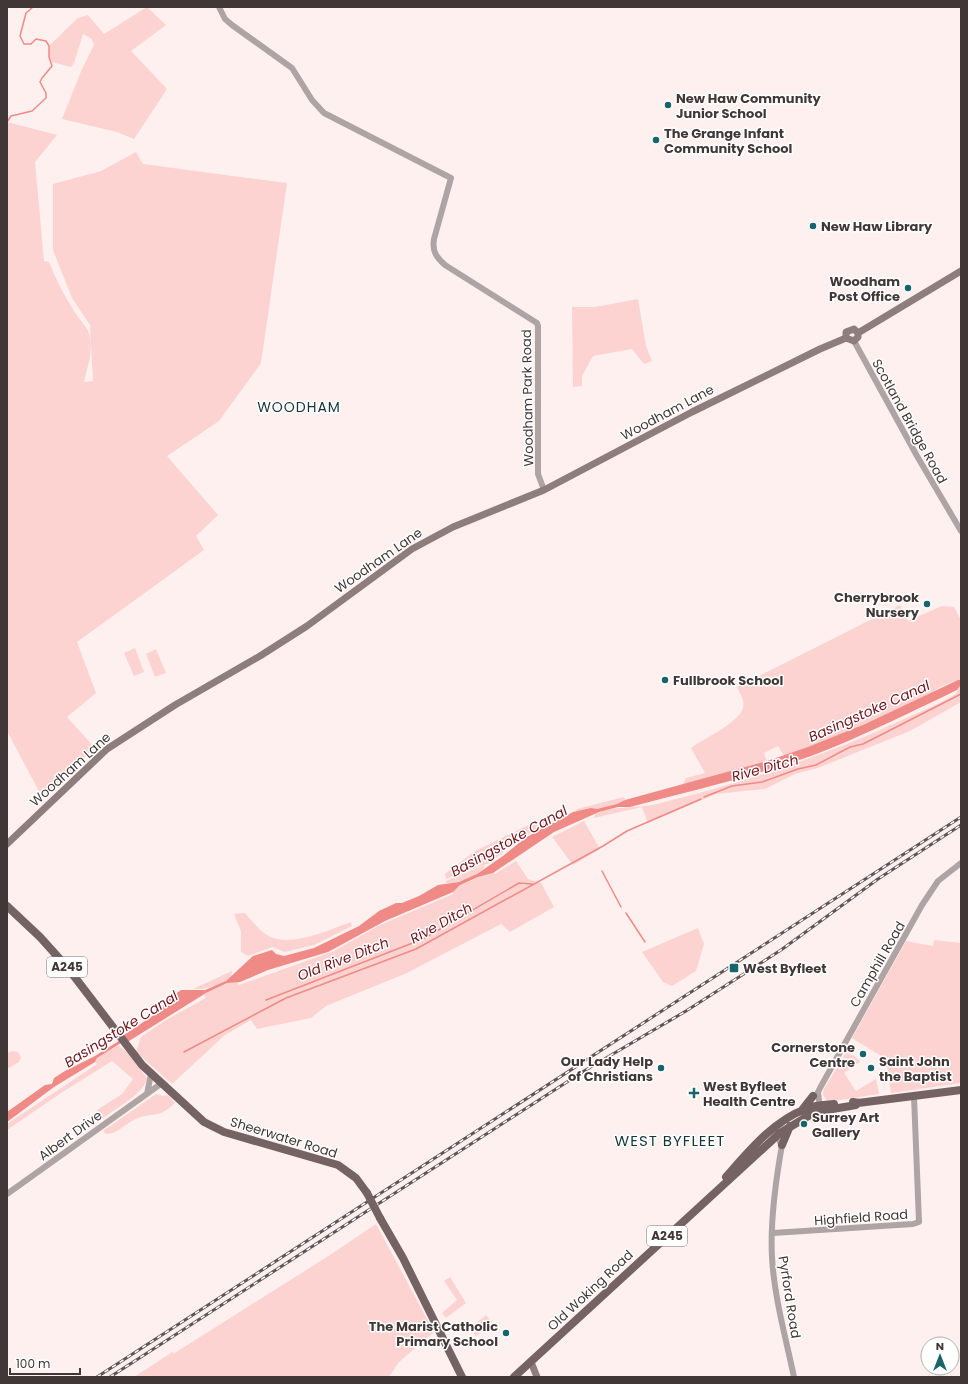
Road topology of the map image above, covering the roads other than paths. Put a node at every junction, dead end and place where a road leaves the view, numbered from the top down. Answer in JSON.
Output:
{"nodes":[{"id":1,"x":219,"y":7,"type":"edge"},
{"id":2,"x":961,"y":271,"type":"edge"},
{"id":3,"x":858,"y":334,"type":"junction"},
{"id":4,"x":846,"y":338,"type":"junction"},
{"id":5,"x":854,"y":341,"type":"junction"},
{"id":6,"x":544,"y":490,"type":"junction"},
{"id":7,"x":961,"y":531,"type":"edge"},
{"id":8,"x":7,"y":844,"type":"edge"},
{"id":9,"x":961,"y":862,"type":"edge"},
{"id":10,"x":7,"y":906,"type":"edge"},
{"id":11,"x":151,"y":1074,"type":"junction"},
{"id":12,"x":162,"y":1083,"type":"junction"},
{"id":13,"x":822,"y":1084,"type":"junction"},
{"id":14,"x":961,"y":1090,"type":"edge"},
{"id":15,"x":147,"y":1094,"type":"junction"},
{"id":16,"x":813,"y":1096,"type":"junction"},
{"id":17,"x":914,"y":1096,"type":"junction"},
{"id":18,"x":818,"y":1109,"type":"junction"},
{"id":19,"x":802,"y":1110,"type":"junction"},
{"id":20,"x":790,"y":1126,"type":"junction"},
{"id":21,"x":770,"y":1137,"type":"junction"},
{"id":22,"x":782,"y":1146,"type":"junction"},
{"id":23,"x":7,"y":1194,"type":"edge"},
{"id":24,"x":773,"y":1233,"type":"junction"},
{"id":25,"x":531,"y":1362,"type":"junction"},
{"id":26,"x":462,"y":1377,"type":"edge"},
{"id":27,"x":514,"y":1377,"type":"edge"},
{"id":28,"x":538,"y":1377,"type":"edge"},
{"id":29,"x":794,"y":1377,"type":"edge"}],
"edges":[{"from":1,"to":6,"type":"street","name":"Woodham Park Road"},
{"from":2,"to":3,"type":"main road"},
{"from":3,"to":4,"type":"main road"},
{"from":3,"to":5,"type":"main road"},
{"from":4,"to":5,"type":"main road"},
{"from":4,"to":6,"type":"main road","name":"Woodham Lane"},
{"from":5,"to":7,"type":"street","name":"Scotland Bridge Road"},
{"from":6,"to":8,"type":"main road","name":"Woodham Lane"},
{"from":9,"to":13,"type":"street","name":"Camphill Road"},
{"from":10,"to":11,"type":"main road","name":"Sheerwater Road","number":"A245"},
{"from":11,"to":12,"type":"main road","name":"Sheerwater Road","number":"A245"},
{"from":11,"to":15,"type":"street"},
{"from":12,"to":15,"type":"street","name":"Albert Drive"},
{"from":12,"to":26,"type":"main road","name":"Sheerwater Road","number":"A245","bridge":true},
{"from":13,"to":16,"type":"street","name":"Camphill Road"},
{"from":13,"to":18,"type":"street","name":"Camphill Road"},
{"from":14,"to":17,"type":"main road","number":"A245"},
{"from":15,"to":23,"type":"street","name":"Albert Drive"},
{"from":16,"to":18,"type":"street"},
{"from":16,"to":19,"type":"main road"},
{"from":17,"to":18,"type":"main road","number":"A245"},
{"from":17,"to":24,"type":"street","name":"Highfield Road"},
{"from":18,"to":19,"type":"main road","name":"Old Woking Road","number":"A245"},
{"from":18,"to":20,"type":"main road","name":"Old Woking Road","number":"A245"},
{"from":19,"to":21,"type":"main road","name":"Old Woking Road","number":"A245"},
{"from":20,"to":21,"type":"main road","name":"Old Woking Road","number":"A245"},
{"from":20,"to":22,"type":"main road"},
{"from":21,"to":22,"type":"street"},
{"from":21,"to":25,"type":"main road","name":"Old Woking Road","number":"A245"},
{"from":22,"to":24,"type":"street","name":"Pyrford Road"},
{"from":24,"to":29,"type":"street","name":"Pyrford Road"},
{"from":25,"to":27,"type":"main road","name":"Old Woking Road","number":"A245"},
{"from":25,"to":28,"type":"main road"}]}
